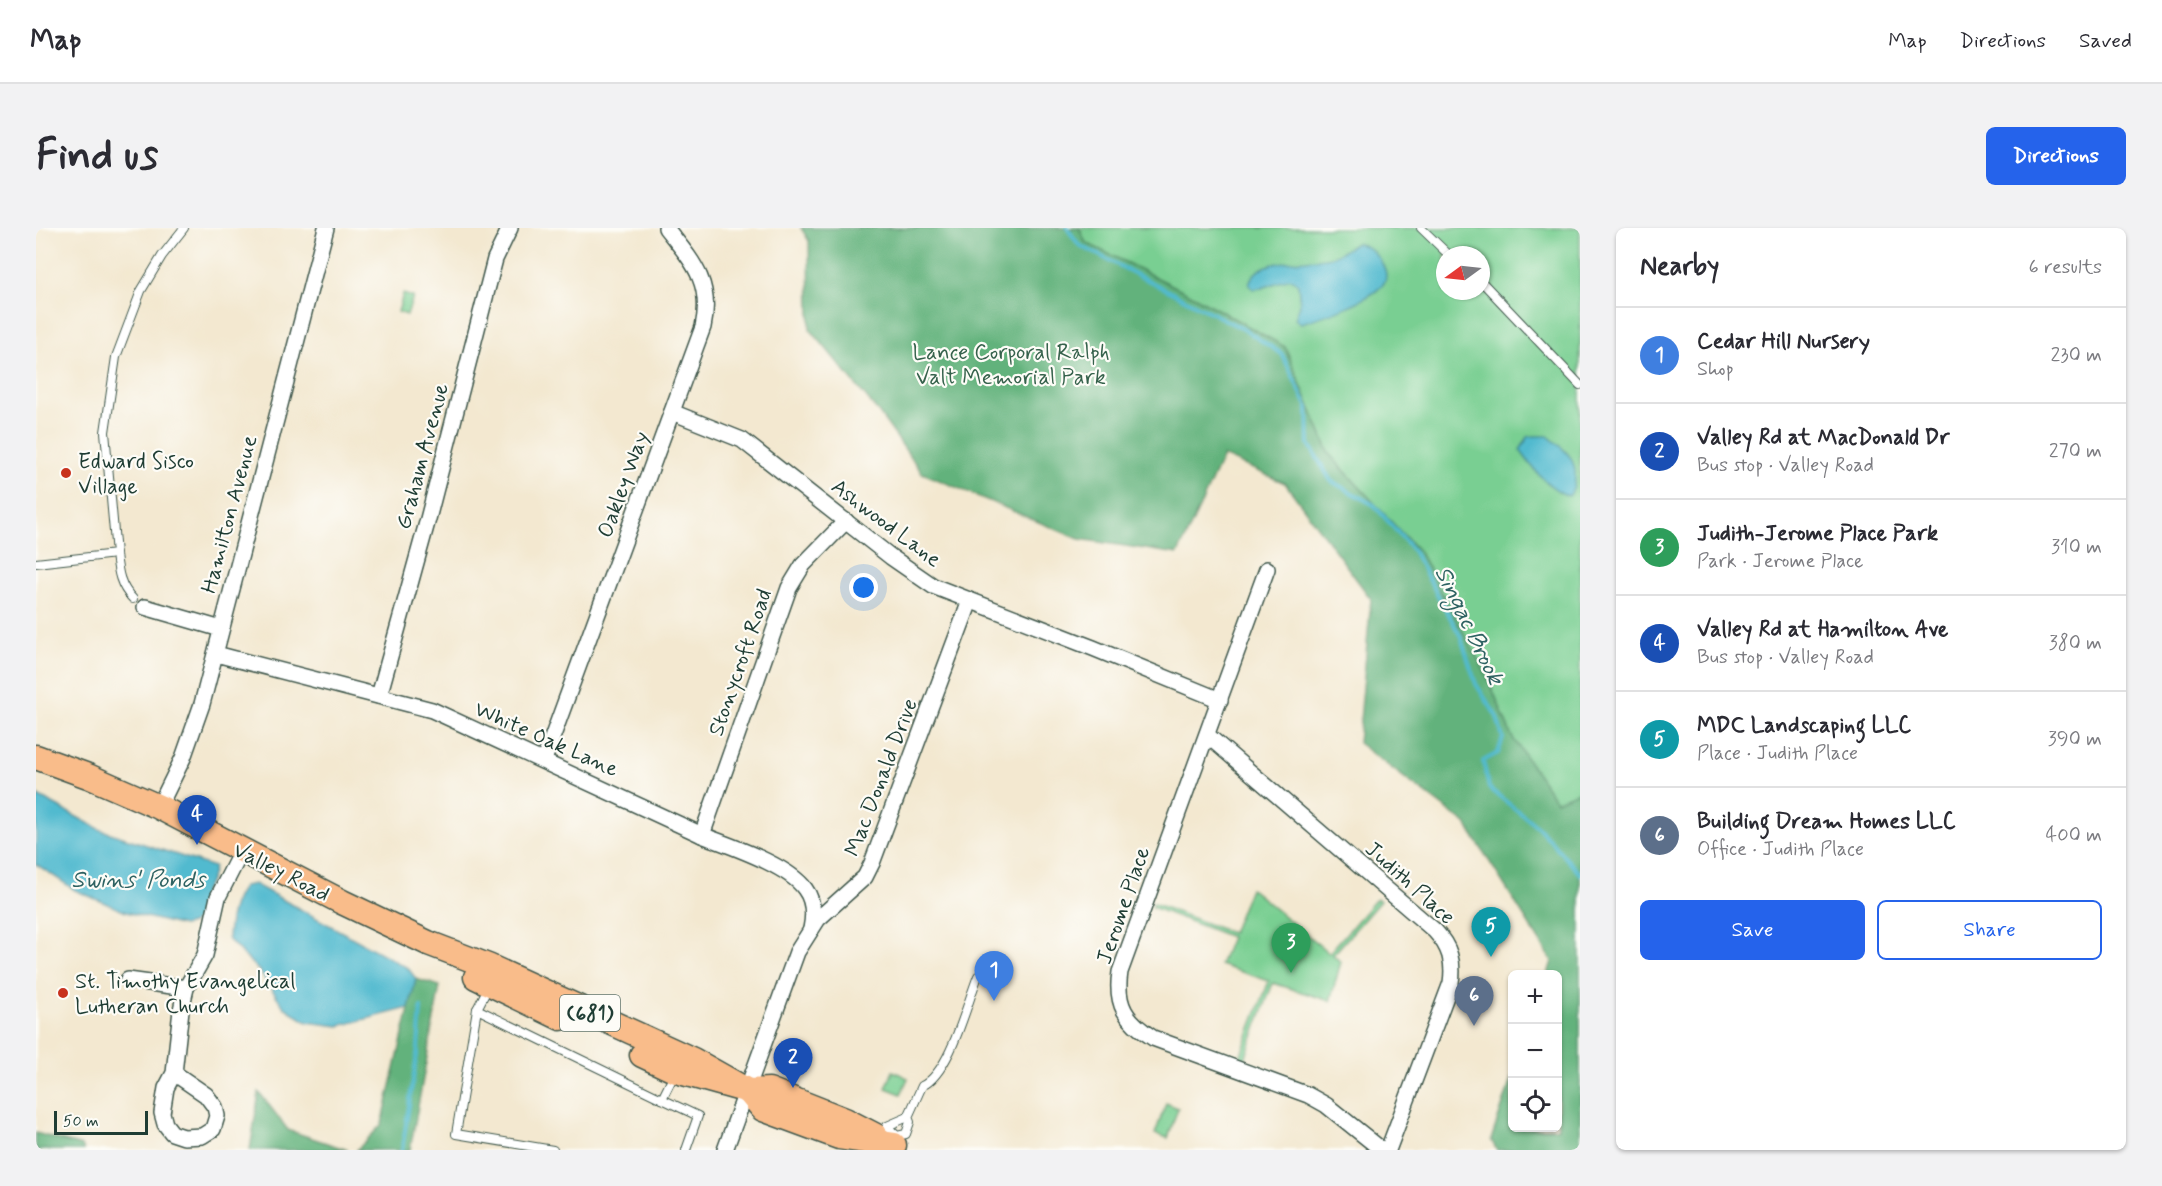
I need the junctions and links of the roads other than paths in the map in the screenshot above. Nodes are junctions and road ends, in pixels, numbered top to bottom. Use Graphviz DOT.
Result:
graph roads {
  1 [pos="184,228"];
  2 [pos="326,228"];
  3 [pos="510,228"];
  4 [pos="666,228"];
  5 [pos="1421,228"];
  6 [pos="1440,246"];
  7 [pos="1490,290"];
  8 [pos="1580,385"];
  9 [pos="672,412"];
  10 [pos="846,521"];
  11 [pos="116,554"];
  12 [pos="36,563"];
  13 [pos="1267,568"];
  14 [pos="970,601"];
  15 [pos="139,603"];
  16 [pos="221,629"];
  17 [pos="216,654"];
  18 [pos="379,696"];
  19 [pos="1220,700"];
  20 [pos="1207,735"];
  21 [pos="36,757"];
  22 [pos="544,760"];
  23 [pos="159,807"];
  24 [pos="702,834"];
  25 [pos="242,850"];
  26 [pos="811,929"];
  27 [pos="428,943"];
  28 [pos="978,976"];
  29 [pos="128,980"];
  30 [pos="490,985"];
  31 [pos="186,988"];
  32 [pos="477,1009"];
  33 [pos="676,1071"];
  34 [pos="174,1073"];
  35 [pos="748,1091"];
  36 [pos="662,1099"];
  37 [pos="908,1117"];
  38 [pos="900,1144"];
  39 [pos="553,1150"];
  40 [pos="686,1150"];
  41 [pos="725,1150"];
  42 [pos="1382,1150"];
  43 [pos="1388,1150"];
  1 -- 11 [label="lane"];
  2 -- 16 [label="street, Hamilton Avenue"];
  3 -- 18 [label="street, Graham Avenue"];
  4 -- 9 [label="street, Oakley Way"];
  5 -- 6 [label="lane"];
  7 -- 8 [label="lane"];
  9 -- 10 [label="street, Ashwood Lane"];
  9 -- 22 [label="street, Oakley Way"];
  10 -- 14 [label="street, Ashwood Lane"];
  10 -- 24 [label="street, Stonycroft Road"];
  11 -- 12 [label="lane"];
  11 -- 15 [label="lane"];
  13 -- 19 [label="street, Jerome Place"];
  14 -- 19 [label="street, Ashwood Lane"];
  14 -- 26 [label="street, Mac Donald Drive"];
  15 -- 16 [label="street"];
  16 -- 17 [label="street, Hamilton Avenue"];
  17 -- 18 [label="street, White Oak Lane"];
  17 -- 23 [label="street, Hamilton Avenue"];
  18 -- 22 [label="street, White Oak Lane"];
  19 -- 20 [label="street, Jerome Place"];
  20 -- 42 [label="street, Jerome Place"];
  20 -- 43 [label="street, Judith Place"];
  21 -- 23 [label="main road, Valley Road / (681)"];
  22 -- 24 [label="street, White Oak Lane"];
  23 -- 25 [label="main road, Valley Road / (681)"];
  24 -- 26 [label="street, White Oak Lane"];
  25 -- 27 [label="main road, Valley Road / (681)"];
  25 -- 31 [label="street"];
  26 -- 35 [label="street, Mac Donald Drive"];
  27 -- 30 [label="main road, Valley Road / (681)"];
  27 -- 35 [label="main road, Valley Road / (681)"];
  28 -- 37 [label="lane"];
  29 -- 31 [label="street"];
  30 -- 32 [label="lane"];
  30 -- 33 [label="main road, Valley Road / (681)"];
  31 -- 34 [label="street"];
  32 -- 36 [label="lane"];
  32 -- 39 [label="lane"];
  33 -- 35 [label="main road, Valley Road / (681)"];
  33 -- 36 [label="lane"];
  35 -- 38 [label="main road, Valley Road / (681)"];
  35 -- 41 [label="street, Mac Donald Drive"];
  36 -- 40 [label="lane"];
  37 -- 38 [label="lane"];
  37 -- 38 [label="lane"];
}
